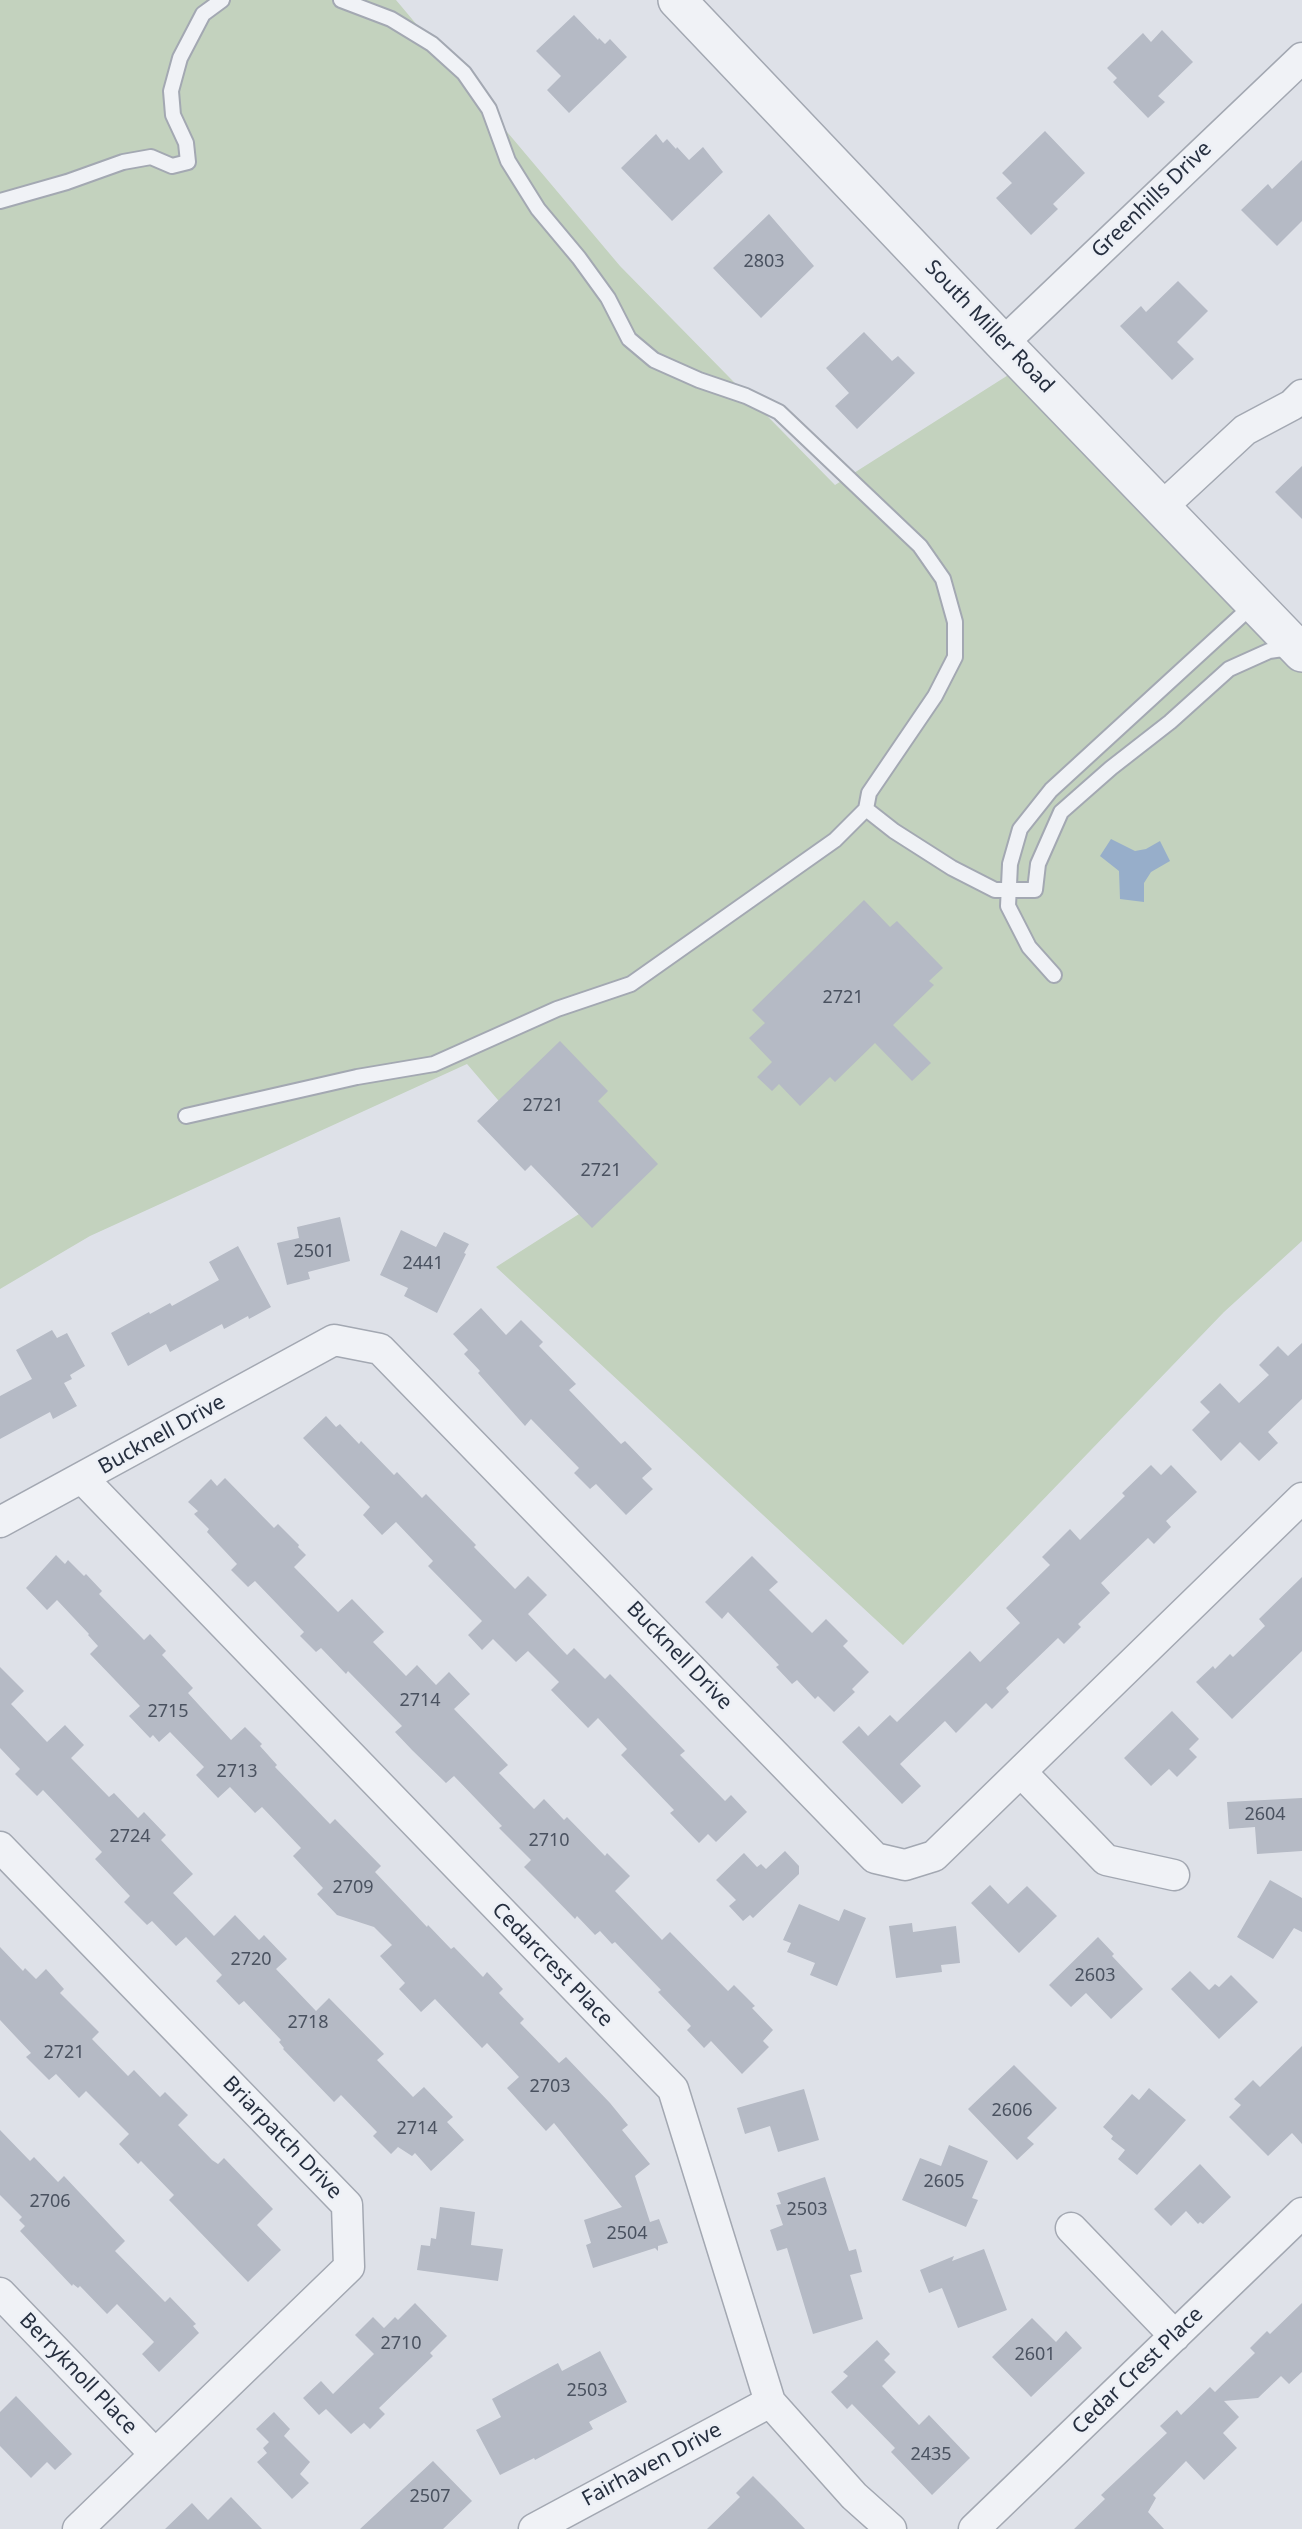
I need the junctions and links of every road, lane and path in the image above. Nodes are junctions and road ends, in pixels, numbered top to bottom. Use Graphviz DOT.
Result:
graph roads {
  1 [pos="222,0"];
  2 [pos="341,0"];
  3 [pos="677,0"];
  4 [pos="1302,58"];
  5 [pos="0,201"];
  6 [pos="1003,343"];
  7 [pos="1302,396"];
  8 [pos="1162,506"];
  9 [pos="1255,603"];
  10 [pos="1300,648"];
  11 [pos="866,809"];
  12 [pos="1009,891"];
  13 [pos="1054,975"];
  14 [pos="186,1116"];
  15 [pos="83,1479"];
  16 [pos="1302,1498"];
  17 [pos="0,1522"];
  18 [pos="1021,1772"];
  19 [pos="0,1847"];
  20 [pos="1174,1875"];
  21 [pos="1302,2213"];
  22 [pos="1071,2228"];
  23 [pos="0,2293"];
  24 [pos="1175,2336"];
  25 [pos="770,2402"];
  26 [pos="156,2454"];
  27 [pos="78,2529"];
  28 [pos="534,2529"];
  29 [pos="891,2529"];
  30 [pos="974,2529"];
  1 -- 5 [label="lane"];
  2 -- 11 [label="lane"];
  3 -- 6 [label="street, South Miller Road"];
  4 -- 6 [label="street, Greenhills Drive"];
  6 -- 8 [label="street, South Miller Road"];
  7 -- 8 [label="street"];
  8 -- 9 [label="street, South Miller Road"];
  9 -- 10 [label="street, South Miller Road"];
  9 -- 12 [label="lane"];
  10 -- 12 [label="lane"];
  11 -- 12 [label="lane"];
  11 -- 14 [label="lane"];
  12 -- 13 [label="lane"];
  15 -- 17 [label="street, Bucknell Drive"];
  15 -- 18 [label="street, Bucknell Drive"];
  15 -- 25 [label="street, Cedarcrest Place"];
  16 -- 18 [label="street, Bucknell Drive"];
  18 -- 20 [label="street"];
  19 -- 26 [label="street, Briarpatch Drive"];
  21 -- 24 [label="street, Cedar Crest Place"];
  22 -- 24 [label="street"];
  23 -- 26 [label="street, Berryknoll Place"];
  24 -- 30 [label="street, Cedar Crest Place"];
  25 -- 28 [label="street, Fairhaven Drive"];
  25 -- 29 [label="street, Cedarcrest Place"];
  26 -- 27 [label="street, Briarpatch Drive"];
}
